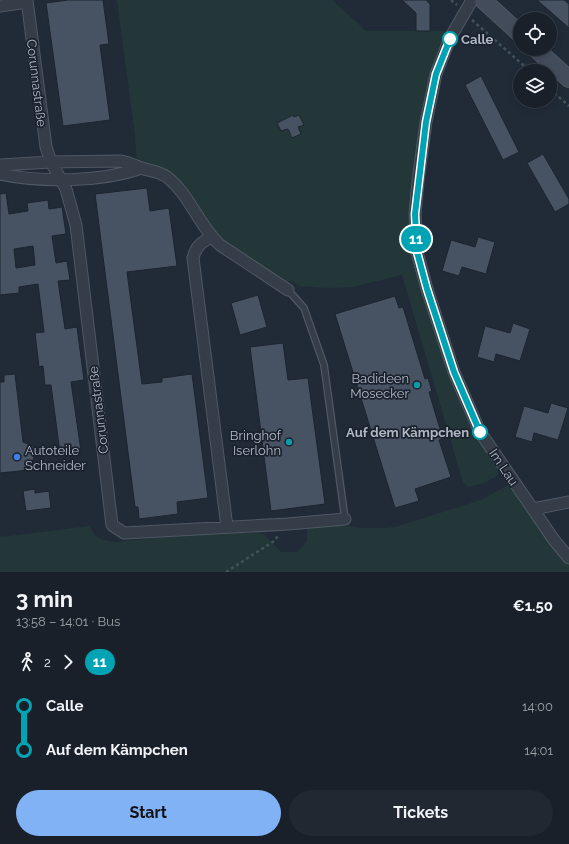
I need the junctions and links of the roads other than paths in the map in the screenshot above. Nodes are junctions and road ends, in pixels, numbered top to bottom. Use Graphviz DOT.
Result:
graph roads {
  1 [pos="472,0"];
  2 [pos="483,0"];
  3 [pos="27,1"];
  4 [pos="0,6"];
  5 [pos="513,28"];
  6 [pos="543,56"];
  7 [pos="569,80"];
  8 [pos="51,162"];
  9 [pos="0,165"];
  10 [pos="142,168"];
  11 [pos="0,174"];
  12 [pos="61,180"];
  13 [pos="211,237"];
  14 [pos="288,290"];
  15 [pos="569,502"];
  16 [pos="533,509"];
  17 [pos="345,519"];
  18 [pos="227,527"];
  19 [pos="569,558"];
  1 -- 16 [label="street, Im Lau"];
  2 -- 5 [label="main road"];
  3 -- 4 [label="street, Corunnastraße"];
  3 -- 8 [label="street, Corunnastraße"];
  6 -- 7 [label="main road"];
  8 -- 9 [label="street, Corunnastraße"];
  8 -- 10 [label="street, Corunnastraße"];
  8 -- 12 [label="street, Corunnastraße"];
  10 -- 12 [label="street"];
  10 -- 13 [label="street, Corunnastraße"];
  11 -- 12 [label="street"];
  12 -- 18 [label="street, Corunnastraße"];
  13 -- 14 [label="street, Corunnastraße"];
  13 -- 18 [label="street"];
  14 -- 17 [label="lane, Corunnastraße"];
  15 -- 16 [label="street"];
  16 -- 19 [label="street, Im Lau"];
  17 -- 18 [label="street, Corunnastraße"];
}
